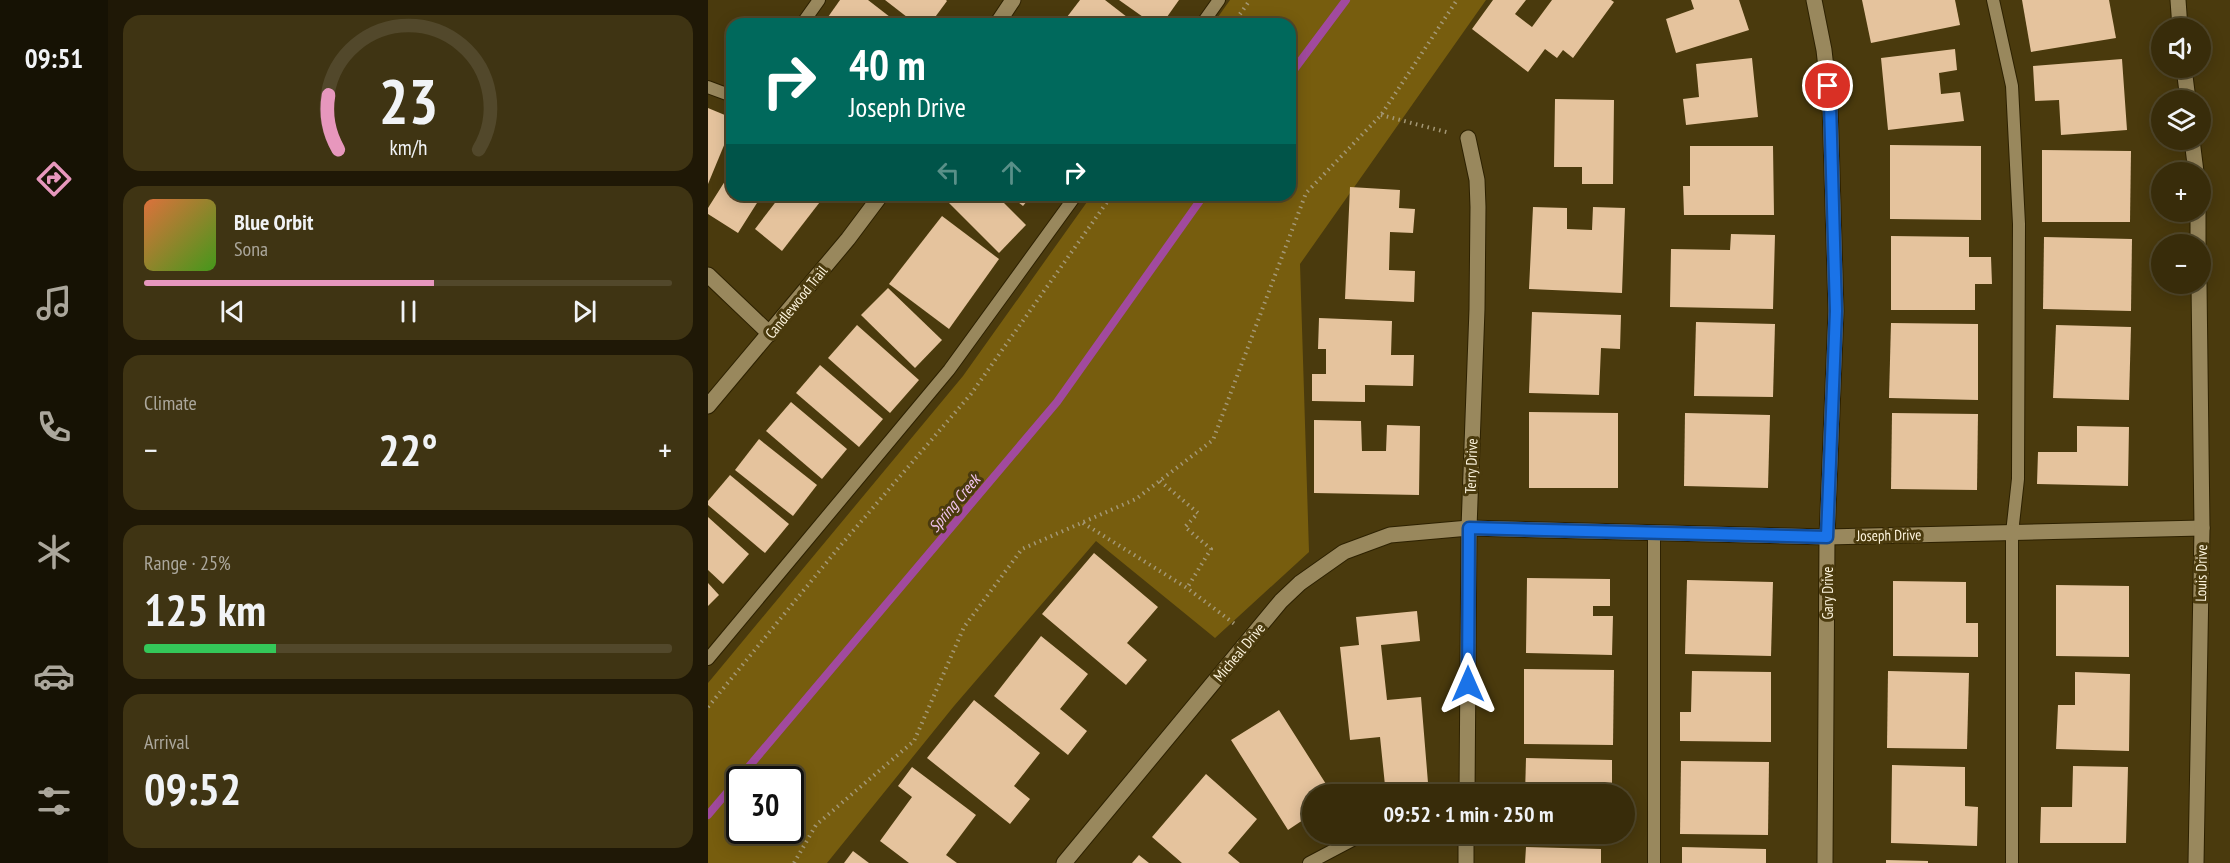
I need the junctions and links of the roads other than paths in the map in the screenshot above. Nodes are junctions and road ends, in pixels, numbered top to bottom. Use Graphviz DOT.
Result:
graph roads {
  1 [pos="819,0"];
  2 [pos="1013,0"];
  3 [pos="1219,0"];
  4 [pos="1814,0"];
  5 [pos="1993,0"];
  6 [pos="2178,0"];
  7 [pos="806,18"];
  8 [pos="1001,18"];
  9 [pos="1206,18"];
  10 [pos="2179,18"];
  11 [pos="708,87"];
  12 [pos="726,94"];
  13 [pos="1468,138"];
  14 [pos="873,201"];
  15 [pos="1072,201"];
  16 [pos="708,275"];
  17 [pos="2199,294"];
  18 [pos="770,334"];
  19 [pos="708,406"];
  20 [pos="1469,528"];
  21 [pos="2202,528"];
  22 [pos="1654,532"];
  23 [pos="2012,532"];
  24 [pos="1827,537"];
  25 [pos="708,659"];
  26 [pos="1467,784"];
  27 [pos="1345,844"];
  28 [pos="1466,844"];
  29 [pos="1064,863"];
  30 [pos="1309,863"];
  31 [pos="1466,863"];
  32 [pos="1654,863"];
  33 [pos="1825,863"];
  34 [pos="2012,863"];
  35 [pos="2196,863"];
  1 -- 7 [label="lane"];
  2 -- 8 [label="street"];
  3 -- 9 [label="lane"];
  4 -- 24 [label="street, Gary Drive"];
  5 -- 23 [label="lane"];
  6 -- 10 [label="street"];
  11 -- 12 [label="lane"];
  13 -- 20 [label="street, Terry Drive"];
  14 -- 18 [label="street, Candlewood Trail"];
  15 -- 25 [label="lane"];
  16 -- 18 [label="street"];
  17 -- 21 [label="street, Louis Drive"];
  18 -- 19 [label="street, Candlewood Trail"];
  20 -- 22 [label="street, Joseph Drive"];
  20 -- 26 [label="street, Terry Drive"];
  20 -- 29 [label="street, Micheal Drive"];
  21 -- 23 [label="street, Joseph Drive"];
  21 -- 35 [label="street, Louis Drive"];
  22 -- 24 [label="street, Joseph Drive"];
  22 -- 32 [label="lane"];
  23 -- 24 [label="street, Joseph Drive"];
  23 -- 34 [label="lane"];
  24 -- 33 [label="street, Gary Drive"];
  27 -- 30 [label="lane"];
  28 -- 31 [label="street"];
}
